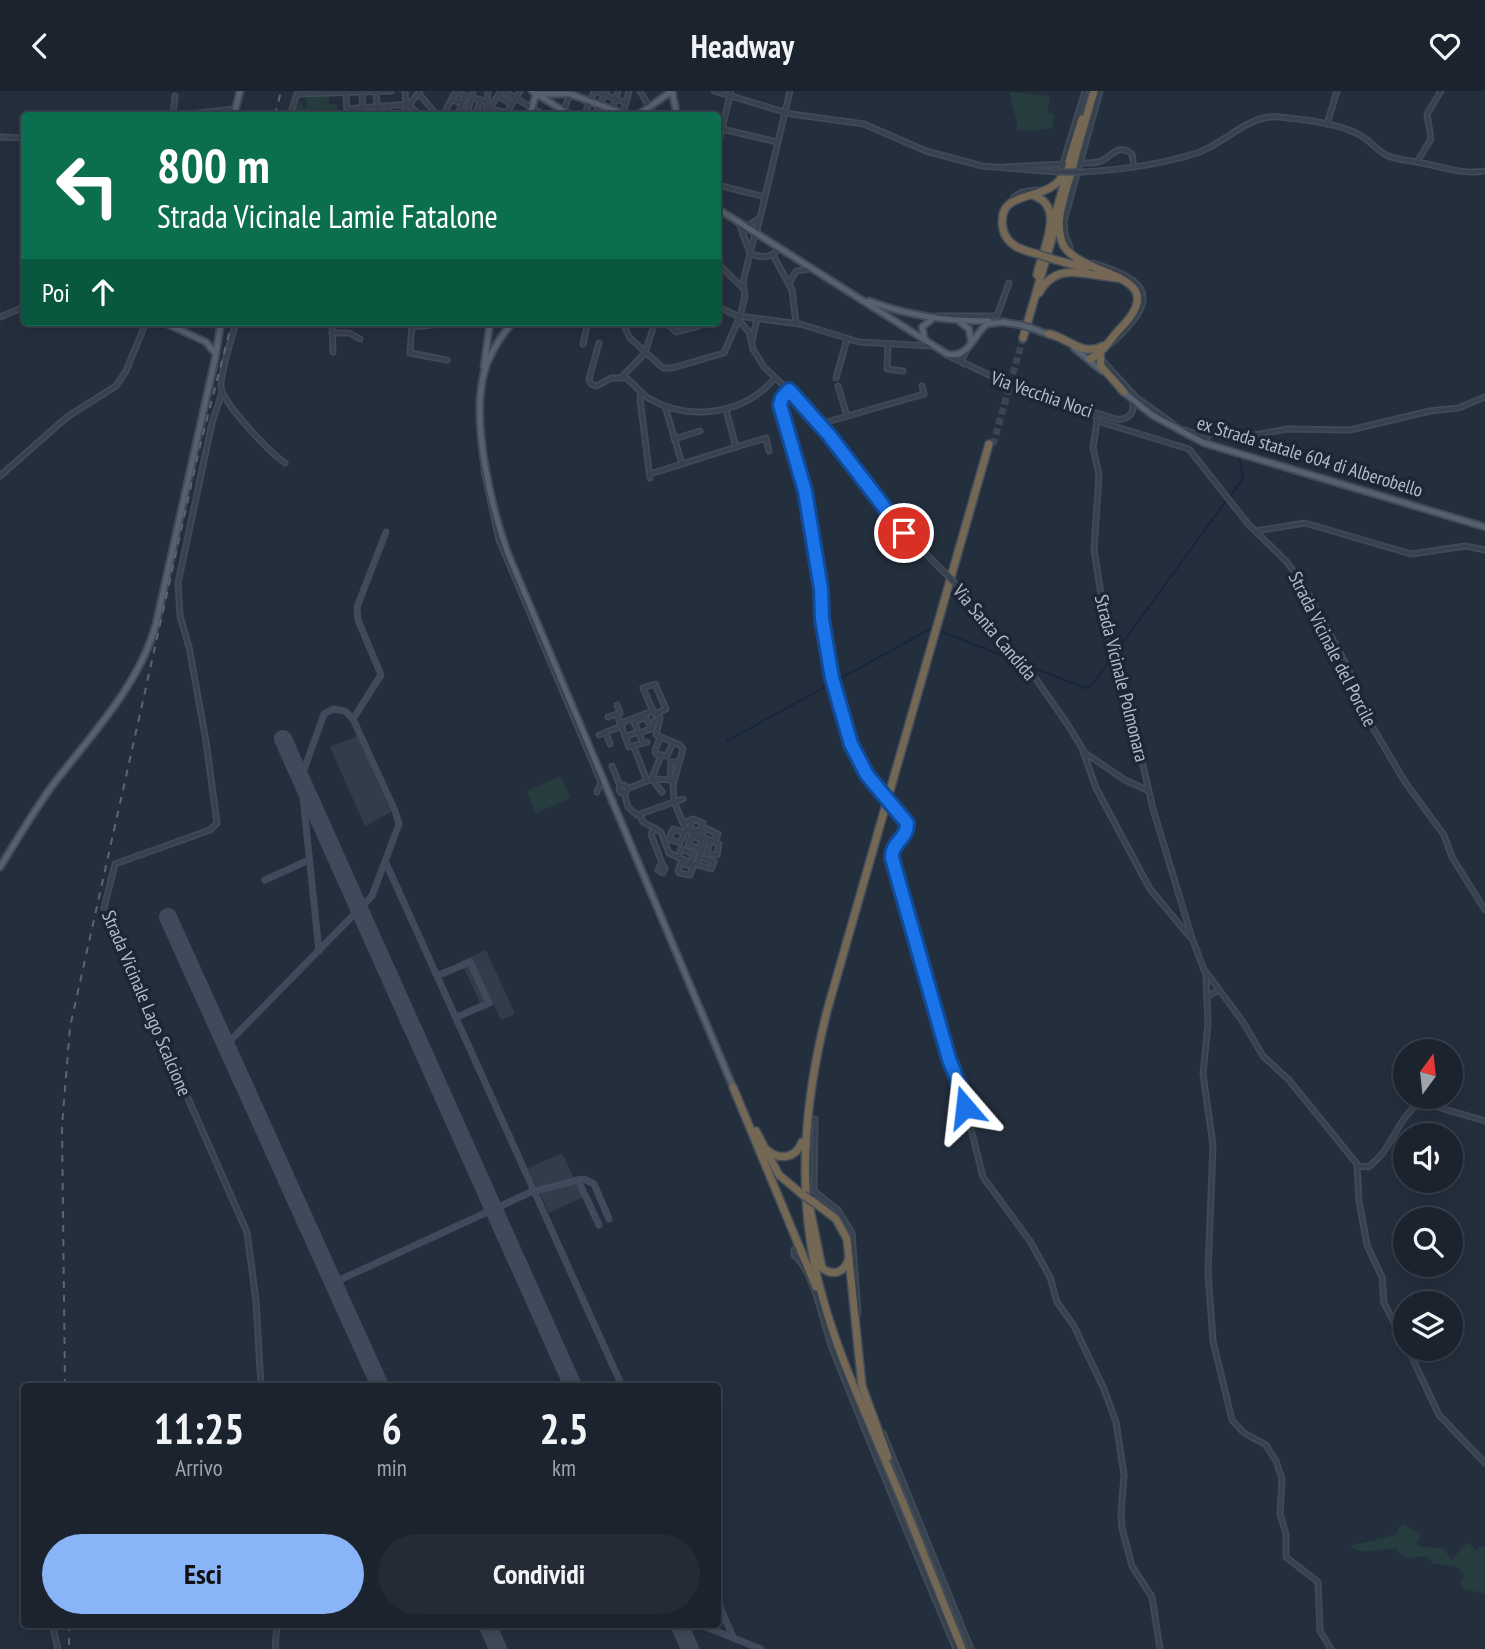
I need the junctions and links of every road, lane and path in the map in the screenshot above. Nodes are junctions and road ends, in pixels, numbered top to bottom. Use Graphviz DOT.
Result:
graph roads {
  1 [pos="240,91"];
  2 [pos="383,91"];
  3 [pos="391,91"];
  4 [pos="473,91"];
  5 [pos="479,91"];
  6 [pos="488,91"];
  7 [pos="502,91"];
  8 [pos="520,91"];
  9 [pos="595,91"];
  10 [pos="621,91"];
  11 [pos="640,91"];
  12 [pos="672,91"];
  13 [pos="714,91"];
  14 [pos="790,91"];
  15 [pos="1085,91"];
  16 [pos="1092,91"];
  17 [pos="1100,91"];
  18 [pos="1337,91"];
  19 [pos="1441,91"];
  20 [pos="362,92"];
  21 [pos="376,92"];
  22 [pos="405,92"];
  23 [pos="457,92"];
  24 [pos="535,92"];
  25 [pos="629,92"];
  26 [pos="298,93"];
  27 [pos="310,93"];
  28 [pos="329,93"];
  29 [pos="347,93"];
  30 [pos="420,93"];
  31 [pos="571,93"];
  32 [pos="605,93"];
  33 [pos="730,93"];
  34 [pos="465,94"];
  35 [pos="579,94"];
  36 [pos="175,96"];
  37 [pos="498,96"];
  38 [pos="472,98"];
  39 [pos="515,98"];
  40 [pos="453,99"];
  41 [pos="479,99"];
  42 [pos="616,99"];
  43 [pos="590,101"];
  44 [pos="488,102"];
  45 [pos="460,103"];
  46 [pos="626,103"];
  47 [pos="409,105"];
  48 [pos="511,105"];
  49 [pos="599,105"];
  50 [pos="388,106"];
  51 [pos="377,107"];
  52 [pos="650,107"];
  53 [pos="363,108"];
  54 [pos="488,108"];
  55 [pos="532,108"];
  56 [pos="347,109"];
  57 [pos="460,110"];
  58 [pos="612,111"];
  59 [pos="1085,111"];
  60 [pos="173,112"];
  61 [pos="235,112"];
  62 [pos="291,112"];
  63 [pos="348,112"];
  64 [pos="363,112"];
  65 [pos="378,112"];
  66 [pos="389,112"];
  67 [pos="403,112"];
  68 [pos="417,112"];
  69 [pos="434,112"];
  70 [pos="445,112"];
  71 [pos="464,112"];
  72 [pos="468,112"];
  73 [pos="480,112"];
  74 [pos="483,112"];
  75 [pos="497,112"];
  76 [pos="504,112"];
  77 [pos="531,112"];
  78 [pos="539,112"];
  79 [pos="562,112"];
  80 [pos="563,112"];
  81 [pos="585,112"];
  82 [pos="596,112"];
  83 [pos="624,112"];
  84 [pos="642,112"];
  85 [pos="652,112"];
  86 [pos="676,112"];
  87 [pos="785,112"];
  88 [pos="1327,124"];
  89 [pos="722,129"];
  90 [pos="721,133"];
  91 [pos="0,137"];
  92 [pos="21,138"];
  93 [pos="778,142"];
  94 [pos="1076,152"];
  95 [pos="1417,162"];
  96 [pos="1080,163"];
  97 [pos="1063,164"];
  98 [pos="1003,168"];
  99 [pos="1134,168"];
  100 [pos="1485,171"];
  101 [pos="721,186"];
  102 [pos="765,197"];
  103 [pos="1019,198"];
  104 [pos="721,211"];
  105 [pos="760,218"];
  106 [pos="744,224"];
  107 [pos="756,233"];
  108 [pos="743,235"];
  109 [pos="779,248"];
  110 [pos="750,253"];
  111 [pos="773,255"];
  112 [pos="721,267"];
  113 [pos="812,269"];
  114 [pos="1121,279"];
  115 [pos="1009,283"];
  116 [pos="1035,284"];
  117 [pos="790,285"];
  118 [pos="744,289"];
  119 [pos="853,294"];
  120 [pos="21,308"];
  121 [pos="721,308"];
  122 [pos="0,317"];
  123 [pos="739,317"];
  124 [pos="930,318"];
  125 [pos="757,319"];
  126 [pos="958,321"];
  127 [pos="1005,322"];
  128 [pos="796,323"];
  129 [pos="146,326"];
  130 [pos="172,326"];
  131 [pos="220,326"];
  132 [pos="235,326"];
  133 [pos="334,326"];
  134 [pos="412,326"];
  135 [pos="489,326"];
  136 [pos="510,326"];
  137 [pos="587,326"];
  138 [pos="623,326"];
  139 [pos="654,326"];
  140 [pos="669,326"];
  141 [pos="699,326"];
  142 [pos="1024,332"];
  143 [pos="332,333"];
  144 [pos="1049,334"];
  145 [pos="360,339"];
  146 [pos="847,339"];
  147 [pos="598,342"];
  148 [pos="752,342"];
  149 [pos="927,342"];
  150 [pos="212,344"];
  151 [pos="583,344"];
  152 [pos="888,344"];
  153 [pos="934,346"];
  154 [pos="969,347"];
  155 [pos="1100,349"];
  156 [pos="333,352"];
  157 [pos="942,352"];
  158 [pos="645,353"];
  159 [pos="1090,359"];
  160 [pos="447,360"];
  161 [pos="966,365"];
  162 [pos="903,371"];
  163 [pos="483,375"];
  164 [pos="622,377"];
  165 [pos="836,378"];
  166 [pos="775,379"];
  167 [pos="838,386"];
  168 [pos="922,386"];
  169 [pos="482,390"];
  170 [pos="789,390"];
  171 [pos="222,393"];
  172 [pos="641,393"];
  173 [pos="1124,393"];
  174 [pos="1485,397"];
  175 [pos="1131,399"];
  176 [pos="665,406"];
  177 [pos="726,410"];
  178 [pos="1095,413"];
  179 [pos="847,416"];
  180 [pos="1097,421"];
  181 [pos="820,423"];
  182 [pos="700,431"];
  183 [pos="674,439"];
  184 [pos="1205,440"];
  185 [pos="736,447"];
  186 [pos="769,451"];
  187 [pos="285,463"];
  188 [pos="682,465"];
  189 [pos="0,475"];
  190 [pos="1485,527"];
  191 [pos="1256,531"];
  192 [pos="1485,550"];
  193 [pos="660,696"];
  194 [pos="648,700"];
  195 [pos="617,705"];
  196 [pos="654,712"];
  197 [pos="617,714"];
  198 [pos="608,717"];
  199 [pos="659,720"];
  200 [pos="621,725"];
  201 [pos="630,725"];
  202 [pos="600,728"];
  203 [pos="651,729"];
  204 [pos="637,733"];
  205 [pos="602,734"];
  206 [pos="625,737"];
  207 [pos="660,737"];
  208 [pos="673,742"];
  209 [pos="610,744"];
  210 [pos="634,747"];
  211 [pos="1083,752"];
  212 [pos="660,756"];
  213 [pos="612,766"];
  214 [pos="650,780"];
  215 [pos="672,781"];
  216 [pos="623,789"];
  217 [pos="1148,790"];
  218 [pos="597,792"];
  219 [pos="662,792"];
  220 [pos="610,794"];
  221 [pos="683,799"];
  222 [pos="674,802"];
  223 [pos="640,815"];
  224 [pos="693,819"];
  225 [pos="683,823"];
  226 [pos="655,828"];
  227 [pos="685,832"];
  228 [pos="709,840"];
  229 [pos="703,858"];
  230 [pos="680,860"];
  231 [pos="690,863"];
  232 [pos="696,864"];
  233 [pos="0,867"];
  234 [pos="657,871"];
  235 [pos="1485,910"];
  236 [pos="1187,921"];
  237 [pos="1181,926"];
  238 [pos="1192,938"];
  239 [pos="1205,971"];
  240 [pos="1219,990"];
  241 [pos="1207,997"];
  242 [pos="811,1083"];
  243 [pos="733,1087"];
  244 [pos="815,1119"];
  245 [pos="1485,1121"];
  246 [pos="762,1144"];
  247 [pos="1358,1166"];
  248 [pos="809,1200"];
  249 [pos="799,1247"];
  250 [pos="852,1258"];
  251 [pos="1393,1321"];
  252 [pos="841,1356"];
  253 [pos="1414,1361"];
  254 [pos="261,1383"];
  255 [pos="1485,1463"];
  256 [pos="890,1465"];
  257 [pos="53,1628"];
  258 [pos="277,1628"];
  259 [pos="58,1649"];
  260 [pos="275,1649"];
  261 [pos="956,1649"];
  262 [pos="967,1649"];
  263 [pos="1160,1649"];
  264 [pos="1331,1649"];
  1 -- 61 [label="main road"];
  2 -- 3 [label="street"];
  2 -- 21 [label="street"];
  4 -- 38 [label="street"];
  5 -- 41 [label="street"];
  6 -- 44 [label="street"];
  7 -- 37 [label="street"];
  7 -- 39 [label="street"];
  8 -- 39 [label="street"];
  9 -- 32 [label="street"];
  9 -- 43 [label="street"];
  10 -- 25 [label="street"];
  10 -- 42 [label="street"];
  11 -- 52 [label="street"];
  12 -- 52 [label="main road"];
  12 -- 86 [label="main road"];
  13 -- 33 [label="street"];
  14 -- 87 [label="street"];
  15 -- 97 [label="street"];
  16 -- 59 [label="highway"];
  16 -- 94 [label="highway"];
  17 -- 96 [label="street"];
  18 -- 88 [label="street"];
  19 -- 95 [label="street"];
  20 -- 21 [label="street"];
  20 -- 29 [label="street"];
  20 -- 53 [label="street"];
  21 -- 51 [label="street"];
  22 -- 47 [label="street"];
  23 -- 34 [label="street"];
  23 -- 40 [label="street"];
  24 -- 31 [label="main road"];
  24 -- 55 [label="main road"];
  24 -- 79 [label="main road"];
  25 -- 46 [label="street"];
  26 -- 27 [label="street"];
  26 -- 62 [label="street"];
  27 -- 28 [label="street"];
  28 -- 29 [label="street"];
  29 -- 56 [label="street"];
  30 -- 47 [label="street"];
  30 -- 69 [label="street"];
  31 -- 35 [label="main road"];
  31 -- 80 [label="street"];
  32 -- 42 [label="street"];
  32 -- 49 [label="street"];
  33 -- 87 [label="street"];
  33 -- 89 [label="street"];
  34 -- 38 [label="street"];
  34 -- 57 [label="street"];
  35 -- 43 [label="main road"];
  36 -- 60 [label="street"];
  37 -- 48 [label="street"];
  37 -- 54 [label="street"];
  38 -- 41 [label="street"];
  38 -- 72 [label="street"];
  39 -- 48 [label="street"];
  39 -- 55 [label="street"];
  40 -- 45 [label="street"];
  40 -- 70 [label="street"];
  41 -- 44 [label="street"];
  41 -- 73 [label="street"];
  42 -- 46 [label="street"];
  42 -- 58 [label="street"];
  43 -- 49 [label="main road"];
  43 -- 81 [label="street"];
  44 -- 54 [label="street"];
  46 -- 83 [label="street"];
  47 -- 50 [label="street"];
  47 -- 67 [label="street"];
  47 -- 68 [label="street"];
  48 -- 76 [label="street"];
  49 -- 58 [label="main road"];
  49 -- 82 [label="street"];
  50 -- 51 [label="street"];
  50 -- 66 [label="street"];
  51 -- 53 [label="street"];
  51 -- 65 [label="street"];
  52 -- 84 [label="main road"];
  52 -- 85 [label="street"];
  53 -- 56 [label="street"];
  53 -- 64 [label="street"];
  54 -- 74 [label="street"];
  54 -- 75 [label="street"];
  55 -- 77 [label="main road"];
  55 -- 78 [label="street"];
  56 -- 63 [label="street"];
  57 -- 71 [label="street"];
  59 -- 103 [label="highway"];
  59 -- 116 [label="highway"];
  87 -- 93 [label="street"];
  87 -- 98 [label="street"];
  88 -- 95 [label="street"];
  88 -- 99 [label="street"];
  89 -- 90 [label="street"];
  89 -- 93 [label="street"];
  91 -- 92 [label="street"];
  93 -- 102 [label="street"];
  94 -- 114 [label="highway"];
  94 -- 142 [label="highway"];
  95 -- 100 [label="street"];
  96 -- 99 [label="street"];
  96 -- 184 [label="street"];
  97 -- 98 [label="street"];
  97 -- 103 [label="street"];
  98 -- 99 [label="street, bridge"];
  101 -- 102 [label="street"];
  102 -- 105 [label="street"];
  103 -- 114 [label="highway, bridge"];
  103 -- 116 [label="highway"];
  104 -- 106 [label="main road, ex Strada statale 604 di Alberobello"];
  105 -- 106 [label="street"];
  105 -- 107 [label="street"];
  106 -- 107 [label="main road, ex Strada statale 604 di Alberobello"];
  106 -- 108 [label="street"];
  106 -- 108 [label="street"];
  107 -- 109 [label="main road, ex Strada statale 604 di Alberobello"];
  107 -- 110 [label="street"];
  108 -- 110 [label="street"];
  109 -- 111 [label="street"];
  109 -- 113 [label="main road, ex Strada statale 604 di Alberobello"];
  110 -- 111 [label="street"];
  110 -- 118 [label="street"];
  111 -- 117 [label="street"];
  112 -- 118 [label="street"];
  113 -- 117 [label="street"];
  113 -- 119 [label="main road, ex Strada statale 604 di Alberobello"];
  114 -- 142 [label="highway"];
  114 -- 155 [label="highway"];
  115 -- 124 [label="street"];
  116 -- 142 [label="highway"];
  117 -- 128 [label="street"];
  118 -- 123 [label="street"];
  119 -- 124 [label="main road, ex Strada statale 604 di Alberobello"];
  119 -- 149 [label="main road, ex Strada statale 604 di Alberobello"];
  120 -- 122 [label="street"];
  121 -- 123 [label="street"];
  123 -- 125 [label="street"];
  123 -- 148 [label="street, Via Santa Candida"];
  123 -- 158 [label="street"];
  124 -- 126 [label="main road, ex Strada statale 604 di Alberobello"];
  124 -- 149 [label="main road"];
  125 -- 128 [label="street"];
  125 -- 148 [label="street"];
  126 -- 127 [label="main road, ex Strada statale 604 di Alberobello"];
  126 -- 154 [label="main road"];
  127 -- 142 [label="main road, ex Strada statale 604 di Alberobello"];
  127 -- 154 [label="main road"];
  128 -- 146 [label="street"];
  129 -- 189 [label="street"];
  130 -- 150 [label="main road"];
  131 -- 150 [label="main road"];
  132 -- 171 [label="street"];
  133 -- 143 [label="street"];
  134 -- 160 [label="street"];
  135 -- 163 [label="main road"];
  136 -- 163 [label="main road"];
  137 -- 151 [label="street"];
  138 -- 158 [label="street"];
  139 -- 158 [label="street"];
  140 -- 141 [label="street"];
  142 -- 144 [label="main road, ex Strada statale 604 di Alberobello"];
  143 -- 145 [label="street"];
  143 -- 156 [label="street"];
  144 -- 155 [label="highway"];
  144 -- 159 [label="main road, ex Strada statale 604 di Alberobello"];
  146 -- 152 [label="street"];
  146 -- 165 [label="street"];
  147 -- 164 [label="street"];
  148 -- 166 [label="street, Via Santa Candida"];
  149 -- 153 [label="main road"];
  150 -- 233 [label="main road"];
  152 -- 153 [label="street"];
  152 -- 162 [label="street"];
  153 -- 157 [label="main road"];
  154 -- 157 [label="main road"];
  154 -- 161 [label="street"];
  155 -- 159 [label="highway"];
  155 -- 173 [label="highway"];
  157 -- 161 [label="street, Via Vecchia Noci"];
  158 -- 164 [label="street"];
  159 -- 173 [label="main road, ex Strada statale 604 di Alberobello"];
  161 -- 178 [label="street, Via Vecchia Noci"];
  163 -- 169 [label="main road"];
  164 -- 172 [label="street"];
  166 -- 170 [label="street, Via Santa Candida"];
  166 -- 177 [label="street"];
  167 -- 179 [label="street"];
  168 -- 179 [label="street"];
  169 -- 218 [label="street"];
  169 -- 220 [label="main road"];
  170 -- 181 [label="street, Via Santa Candida"];
  170 -- 263 [label="street, bridge"];
  171 -- 187 [label="street"];
  171 -- 254 [label="street, Strada Vicinale Lago Scalcione"];
  172 -- 176 [label="street"];
  172 -- 188 [label="street"];
  173 -- 175 [label="main road, ex Strada statale 604 di Alberobello"];
  174 -- 184 [label="street"];
  175 -- 178 [label="street, Via Vecchia Noci"];
  175 -- 184 [label="main road, ex Strada statale 604 di Alberobello"];
  176 -- 177 [label="street"];
  176 -- 183 [label="street"];
  177 -- 185 [label="street"];
  178 -- 180 [label="street, Strada Vicinale Polmonara"];
  179 -- 181 [label="street"];
  180 -- 191 [label="street, Strada Vicinale del Porcile"];
  180 -- 217 [label="street, Strada Vicinale Polmonara"];
  181 -- 211 [label="street, Via Santa Candida, bridge"];
  182 -- 183 [label="street"];
  183 -- 188 [label="street"];
  184 -- 190 [label="main road, ex Strada statale 604 di Alberobello"];
  185 -- 186 [label="street"];
  185 -- 188 [label="street"];
  191 -- 192 [label="street"];
  191 -- 235 [label="street, Strada Vicinale del Porcile"];
  193 -- 194 [label="street"];
  193 -- 194 [label="street"];
  193 -- 196 [label="street"];
  194 -- 196 [label="street"];
  195 -- 197 [label="street"];
  196 -- 199 [label="street"];
  196 -- 200 [label="street"];
  197 -- 198 [label="street"];
  197 -- 200 [label="street"];
  199 -- 203 [label="street"];
  199 -- 207 [label="street"];
  200 -- 205 [label="street"];
  200 -- 206 [label="street"];
  201 -- 204 [label="street"];
  202 -- 205 [label="street"];
  203 -- 204 [label="street"];
  203 -- 204 [label="street"];
  204 -- 206 [label="street"];
  204 -- 210 [label="street"];
  205 -- 209 [label="street"];
  206 -- 210 [label="street"];
  207 -- 208 [label="street"];
  207 -- 212 [label="street"];
  208 -- 212 [label="street"];
  208 -- 215 [label="street"];
  210 -- 214 [label="street"];
  211 -- 217 [label="street"];
  211 -- 237 [label="street, Via Santa Candida"];
  212 -- 214 [label="street"];
  213 -- 216 [label="street"];
  214 -- 215 [label="street"];
  214 -- 216 [label="street"];
  214 -- 219 [label="street"];
  215 -- 222 [label="street"];
  216 -- 220 [label="street"];
  216 -- 223 [label="street"];
  217 -- 236 [label="street, Strada Vicinale Polmonara"];
  220 -- 243 [label="main road"];
  221 -- 222 [label="street"];
  222 -- 223 [label="street"];
  222 -- 225 [label="street"];
  223 -- 226 [label="street"];
  224 -- 225 [label="street"];
  225 -- 227 [label="street"];
  226 -- 230 [label="street"];
  226 -- 234 [label="street"];
  227 -- 227 [label="street"];
  227 -- 228 [label="street"];
  228 -- 228 [label="street"];
  228 -- 232 [label="street"];
  229 -- 232 [label="street"];
  230 -- 230 [label="street"];
  230 -- 231 [label="street"];
  230 -- 231 [label="street"];
  231 -- 232 [label="street"];
  236 -- 237 [label="street"];
  236 -- 238 [label="street, Strada Vicinale Polmonara"];
  237 -- 238 [label="street, Via Santa Candida"];
  238 -- 239 [label="street, Strada Vicinale Polmonara"];
  239 -- 240 [label="street"];
  239 -- 241 [label="street"];
  240 -- 241 [label="street"];
  240 -- 247 [label="street"];
  241 -- 264 [label="street"];
  242 -- 246 [label="highway"];
  242 -- 248 [label="highway"];
  242 -- 252 [label="highway"];
  243 -- 246 [label="highway"];
  243 -- 249 [label="highway"];
  244 -- 250 [label="street"];
  245 -- 247 [label="street"];
  246 -- 248 [label="highway"];
  247 -- 251 [label="street"];
  248 -- 250 [label="highway"];
  248 -- 250 [label="highway"];
  248 -- 256 [label="highway"];
  249 -- 252 [label="highway"];
  249 -- 261 [label="street"];
  250 -- 256 [label="highway"];
  250 -- 262 [label="street"];
  252 -- 262 [label="highway"];
  253 -- 255 [label="street"];
  256 -- 262 [label="highway"];
  257 -- 259 [label="street"];
  258 -- 260 [label="street"];
}
